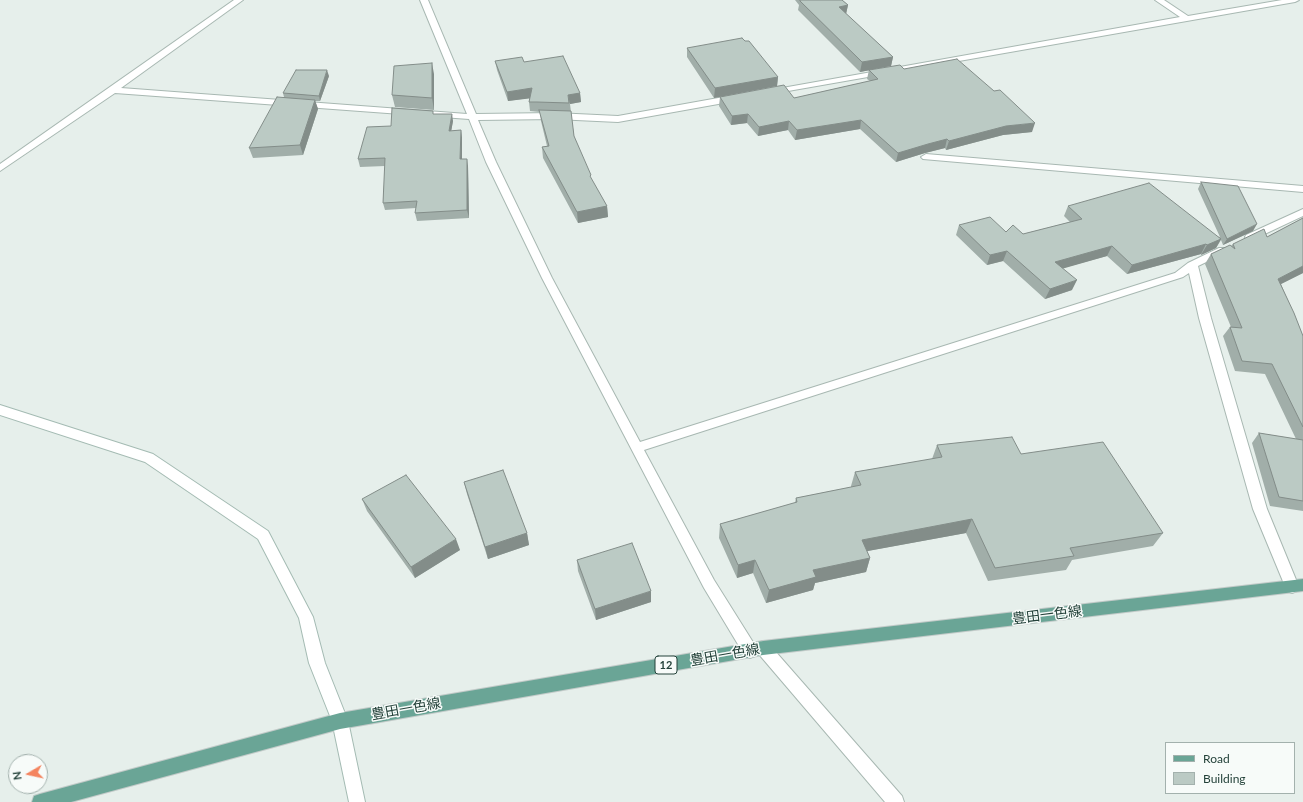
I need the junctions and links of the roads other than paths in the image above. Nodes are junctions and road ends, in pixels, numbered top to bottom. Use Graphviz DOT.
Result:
graph roads {
  1 [pos="239,0"];
  2 [pos="424,0"];
  3 [pos="1159,0"];
  4 [pos="1295,0"];
  5 [pos="1186,18"];
  6 [pos="113,90"];
  7 [pos="765,93"];
  8 [pos="742,97"];
  9 [pos="472,117"];
  10 [pos="926,157"];
  11 [pos="0,168"];
  12 [pos="1303,190"];
  13 [pos="1303,212"];
  14 [pos="1192,265"];
  15 [pos="0,410"];
  16 [pos="638,447"];
  17 [pos="1298,586"];
  18 [pos="757,650"];
  19 [pos="340,721"];
  20 [pos="40,802"];
  21 [pos="357,802"];
  22 [pos="896,802"];
  1 -- 6 [label="street"];
  2 -- 9 [label="street"];
  3 -- 5 [label="street"];
  4 -- 5 [label="street"];
  5 -- 7 [label="street"];
  6 -- 9 [label="street"];
  6 -- 11 [label="street"];
  8 -- 9 [label="street"];
  9 -- 16 [label="street"];
  10 -- 12 [label="street"];
  13 -- 14 [label="street"];
  14 -- 16 [label="street"];
  14 -- 17 [label="street"];
  15 -- 19 [label="street"];
  16 -- 18 [label="street"];
  17 -- 18 [label="main road, 豊田一色線 / 12"];
  18 -- 19 [label="main road, 豊田一色線 / 12"];
  18 -- 22 [label="street"];
  19 -- 20 [label="main road, 豊田一色線 / 12"];
  19 -- 21 [label="street"];
}
